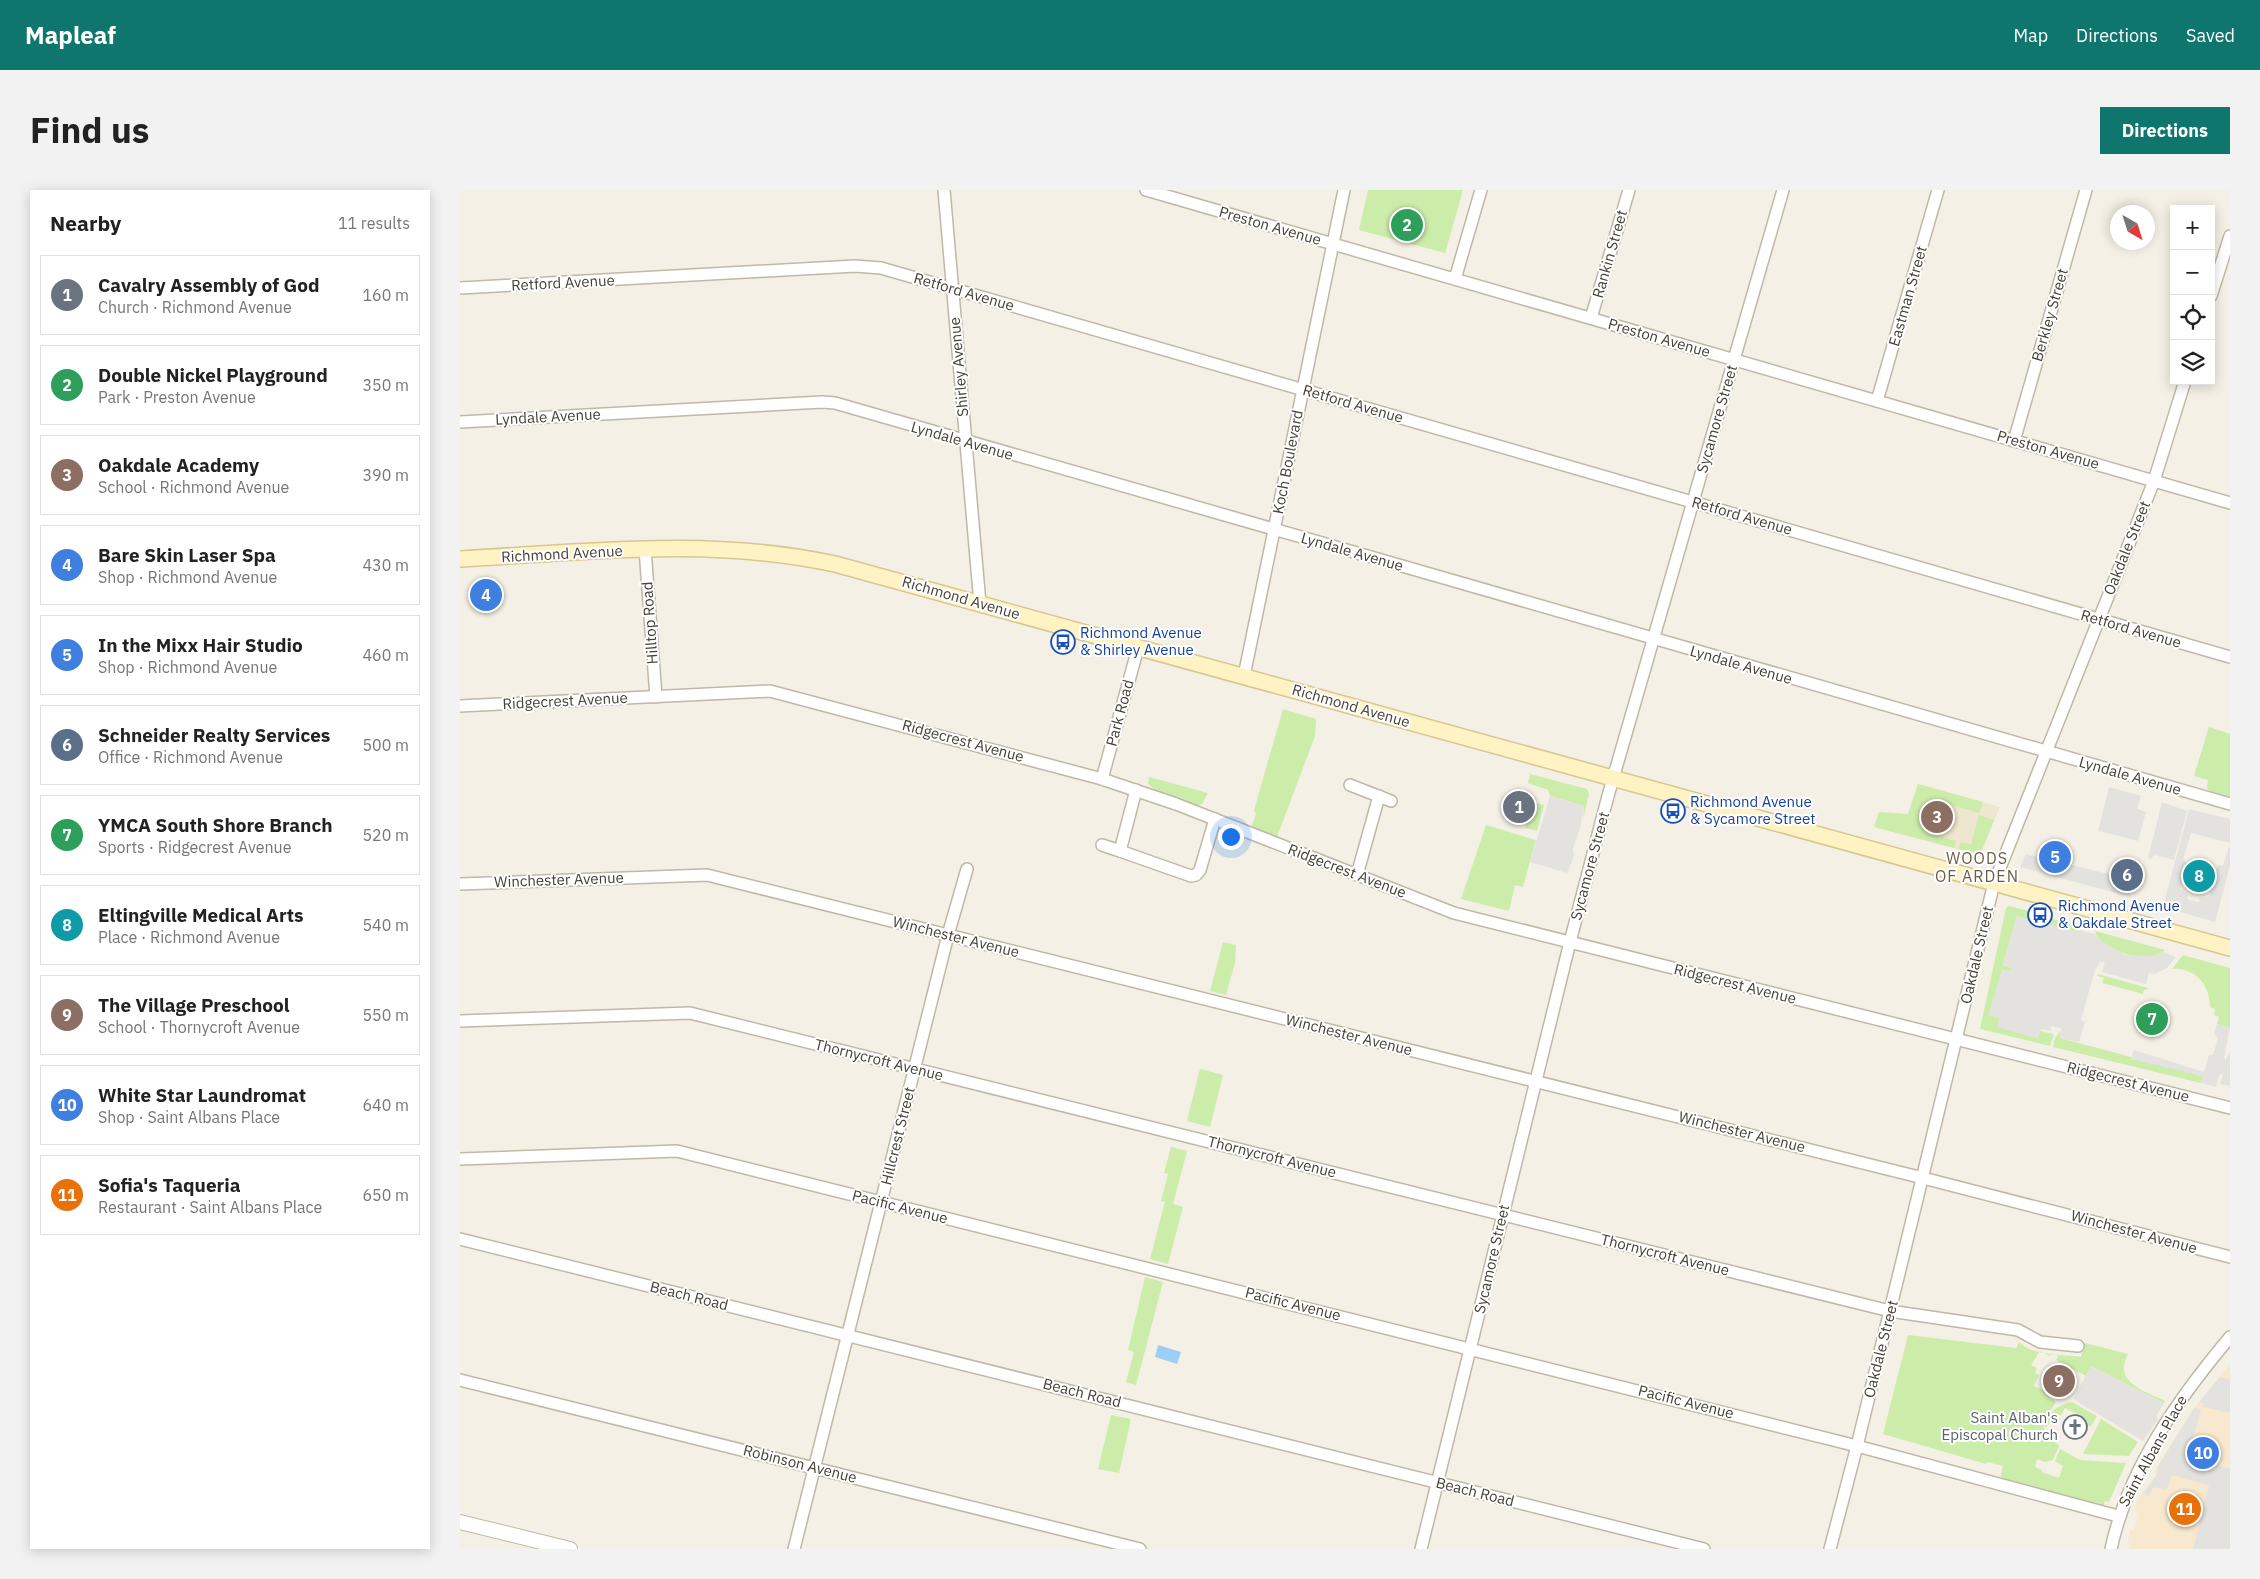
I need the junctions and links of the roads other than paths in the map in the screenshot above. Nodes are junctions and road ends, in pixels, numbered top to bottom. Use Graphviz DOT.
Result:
graph roads {
  1 [pos="944,190"];
  2 [pos="1146,190"];
  3 [pos="1344,190"];
  4 [pos="1481,190"];
  5 [pos="1629,190"];
  6 [pos="1783,190"];
  7 [pos="1938,190"];
  8 [pos="2086,190"];
  9 [pos="2230,236"];
  10 [pos="1333,244"];
  11 [pos="1455,279"];
  12 [pos="460,288"];
  13 [pos="952,289"];
  14 [pos="2211,295"];
  15 [pos="1591,318"];
  16 [pos="1734,360"];
  17 [pos="2184,385"];
  18 [pos="1302,390"];
  19 [pos="1878,401"];
  20 [pos="460,422"];
  21 [pos="2014,441"];
  22 [pos="966,442"];
  23 [pos="2154,481"];
  24 [pos="1693,502"];
  25 [pos="2230,503"];
  26 [pos="1274,530"];
  27 [pos="645,549"];
  28 [pos="460,559"];
  29 [pos="980,604"];
  30 [pos="2098,620"];
  31 [pos="1653,640"];
  32 [pos="1138,648"];
  33 [pos="2230,657"];
  34 [pos="1244,676"];
  35 [pos="656,697"];
  36 [pos="460,706"];
  37 [pos="2044,752"];
  38 [pos="1613,777"];
  39 [pos="1102,779"];
  40 [pos="1350,785"];
  41 [pos="1136,790"];
  42 [pos="1379,796"];
  43 [pos="1391,801"];
  44 [pos="2230,804"];
  45 [pos="1215,819"];
  46 [pos="1102,845"];
  47 [pos="1120,851"];
  48 [pos="967,869"];
  49 [pos="1357,875"];
  50 [pos="1994,883"];
  51 [pos="460,884"];
  52 [pos="948,935"];
  53 [pos="1570,942"];
  54 [pos="2230,948"];
  55 [pos="460,1021"];
  56 [pos="1957,1040"];
  57 [pos="915,1069"];
  58 [pos="1536,1081"];
  59 [pos="2230,1108"];
  60 [pos="460,1159"];
  61 [pos="1923,1178"];
  62 [pos="881,1202"];
  63 [pos="1503,1214"];
  64 [pos="460,1239"];
  65 [pos="2230,1257"];
  66 [pos="1890,1311"];
  67 [pos="848,1335"];
  68 [pos="2230,1337"];
  69 [pos="2078,1346"];
  70 [pos="1471,1348"];
  71 [pos="460,1380"];
  72 [pos="1857,1446"];
  73 [pos="815,1468"];
  74 [pos="1438,1482"];
  75 [pos="2118,1516"];
  76 [pos="460,1522"];
  77 [pos="570,1549"];
  78 [pos="794,1549"];
  79 [pos="1140,1549"];
  80 [pos="1421,1549"];
  81 [pos="1704,1549"];
  82 [pos="1830,1549"];
  83 [pos="2111,1549"];
  1 -- 13 [label="street, Shirley Avenue"];
  2 -- 10 [label="street, Preston Avenue"];
  3 -- 10 [label="street, Koch Boulevard"];
  4 -- 11 [label="street"];
  5 -- 15 [label="street, Rankin Street"];
  6 -- 16 [label="street, Sycamore Street"];
  7 -- 19 [label="street, Eastman Street"];
  8 -- 21 [label="street, Berkley Street"];
  9 -- 14 [label="street"];
  10 -- 11 [label="street, Preston Avenue"];
  10 -- 18 [label="street, Koch Boulevard"];
  11 -- 15 [label="street, Preston Avenue"];
  12 -- 13 [label="street, Retford Avenue"];
  13 -- 18 [label="street, Retford Avenue"];
  13 -- 22 [label="street, Shirley Avenue"];
  15 -- 16 [label="street, Preston Avenue"];
  16 -- 19 [label="street, Preston Avenue"];
  16 -- 24 [label="street, Sycamore Street"];
  17 -- 23 [label="street, Oakdale Street"];
  18 -- 24 [label="street, Retford Avenue"];
  18 -- 26 [label="street, Koch Boulevard"];
  19 -- 21 [label="street, Preston Avenue"];
  20 -- 22 [label="street, Lyndale Avenue"];
  21 -- 23 [label="street, Preston Avenue"];
  22 -- 26 [label="street, Lyndale Avenue"];
  22 -- 29 [label="street, Shirley Avenue"];
  23 -- 25 [label="street, Preston Avenue"];
  23 -- 30 [label="street, Oakdale Street"];
  24 -- 30 [label="street, Retford Avenue"];
  24 -- 31 [label="street, Sycamore Street"];
  26 -- 31 [label="street, Lyndale Avenue"];
  26 -- 34 [label="street, Koch Boulevard"];
  27 -- 28 [label="main road, Richmond Avenue"];
  27 -- 29 [label="main road, Richmond Avenue"];
  27 -- 35 [label="street, Hilltop Road"];
  29 -- 32 [label="main road, Richmond Avenue"];
  30 -- 33 [label="street, Retford Avenue"];
  30 -- 37 [label="street, Oakdale Street"];
  31 -- 37 [label="street, Lyndale Avenue"];
  31 -- 38 [label="street, Sycamore Street"];
  32 -- 34 [label="main road, Richmond Avenue"];
  32 -- 39 [label="street, Park Road"];
  34 -- 38 [label="main road, Richmond Avenue"];
  35 -- 36 [label="street, Ridgecrest Avenue"];
  35 -- 39 [label="street, Ridgecrest Avenue"];
  37 -- 44 [label="street, Lyndale Avenue"];
  37 -- 50 [label="street, Oakdale Street"];
  38 -- 50 [label="main road, Richmond Avenue"];
  38 -- 53 [label="street, Sycamore Street"];
  39 -- 41 [label="street, Ridgecrest Avenue"];
  40 -- 42 [label="street"];
  41 -- 45 [label="street, Ridgecrest Avenue"];
  41 -- 47 [label="street"];
  42 -- 43 [label="street"];
  42 -- 49 [label="street"];
  45 -- 47 [label="street"];
  45 -- 49 [label="street, Ridgecrest Avenue"];
  46 -- 47 [label="street"];
  48 -- 52 [label="street, Hillcrest Street"];
  49 -- 53 [label="street, Ridgecrest Avenue"];
  50 -- 54 [label="main road, Richmond Avenue"];
  50 -- 56 [label="street, Oakdale Street"];
  51 -- 52 [label="street, Winchester Avenue"];
  52 -- 57 [label="street, Hillcrest Street"];
  52 -- 58 [label="street, Winchester Avenue"];
  53 -- 56 [label="street, Ridgecrest Avenue"];
  53 -- 58 [label="street, Sycamore Street"];
  55 -- 57 [label="street, Thornycroft Avenue"];
  56 -- 59 [label="street, Ridgecrest Avenue"];
  56 -- 61 [label="street, Oakdale Street"];
  57 -- 62 [label="street, Hillcrest Street"];
  57 -- 63 [label="street, Thornycroft Avenue"];
  58 -- 61 [label="street, Winchester Avenue"];
  58 -- 63 [label="street, Sycamore Street"];
  60 -- 62 [label="street, Pacific Avenue"];
  61 -- 65 [label="street, Winchester Avenue"];
  61 -- 66 [label="street, Oakdale Street"];
  62 -- 67 [label="street, Hillcrest Street"];
  62 -- 70 [label="street, Pacific Avenue"];
  63 -- 66 [label="street, Thornycroft Avenue"];
  63 -- 70 [label="street, Sycamore Street"];
  64 -- 67 [label="street, Beach Road"];
  66 -- 69 [label="street, Thornycroft Avenue"];
  66 -- 72 [label="street, Oakdale Street"];
  67 -- 73 [label="street, Hillcrest Street"];
  67 -- 74 [label="street, Beach Road"];
  68 -- 75 [label="street, Saint Albans Place"];
  70 -- 72 [label="street, Pacific Avenue"];
  70 -- 74 [label="street, Sycamore Street"];
  71 -- 73 [label="street, Robinson Avenue"];
  72 -- 75 [label="street, Pacific Avenue"];
  72 -- 82 [label="street, Oakdale Street"];
  73 -- 78 [label="street, Hillcrest Street"];
  73 -- 79 [label="street, Robinson Avenue"];
  74 -- 80 [label="street, Sycamore Street"];
  74 -- 81 [label="street, Beach Road"];
  75 -- 83 [label="street, Saint Albans Place"];
  76 -- 77 [label="street"];
}
